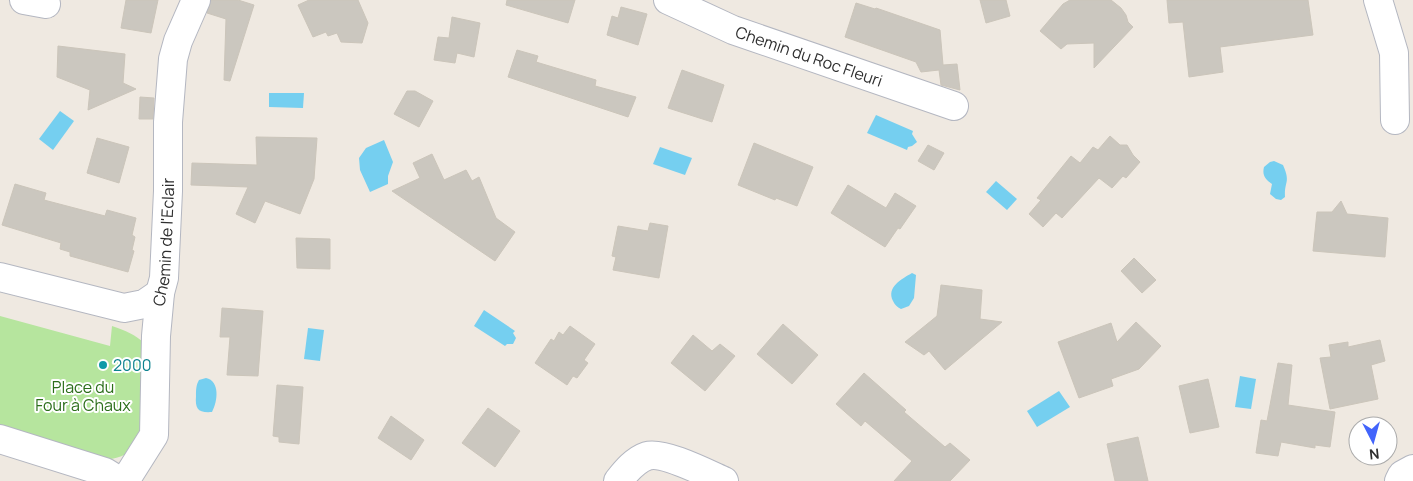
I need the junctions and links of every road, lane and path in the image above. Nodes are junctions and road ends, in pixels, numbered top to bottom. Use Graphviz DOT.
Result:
graph roads {
  1 [pos="196,0"];
  2 [pos="668,0"];
  3 [pos="1378,0"];
  4 [pos="954,106"];
  5 [pos="1395,120"];
  6 [pos="0,277"];
  7 [pos="160,293"];
  8 [pos="124,308"];
  9 [pos="156,336"];
  10 [pos="0,439"];
  11 [pos="0,456"];
  12 [pos="1413,469"];
  13 [pos="83,481"];
  14 [pos="114,481"];
  15 [pos="124,481"];
  16 [pos="618,481"];
  17 [pos="724,481"];
  18 [pos="1399,481"];
  1 -- 7 [label="street, Chemin de l'Eclair"];
  2 -- 4 [label="street, Chemin du Roc Fleuri"];
  3 -- 5 [label="street"];
  6 -- 8 [label="street"];
  7 -- 8 [label="street"];
  7 -- 9 [label="street, Chemin de l'Eclair"];
  8 -- 9 [label="street"];
  9 -- 15 [label="street, Chemin de l'Eclair"];
  10 -- 14 [label="street"];
  11 -- 13 [label="street"];
  12 -- 18 [label="street"];
  16 -- 17 [label="street"];
}
